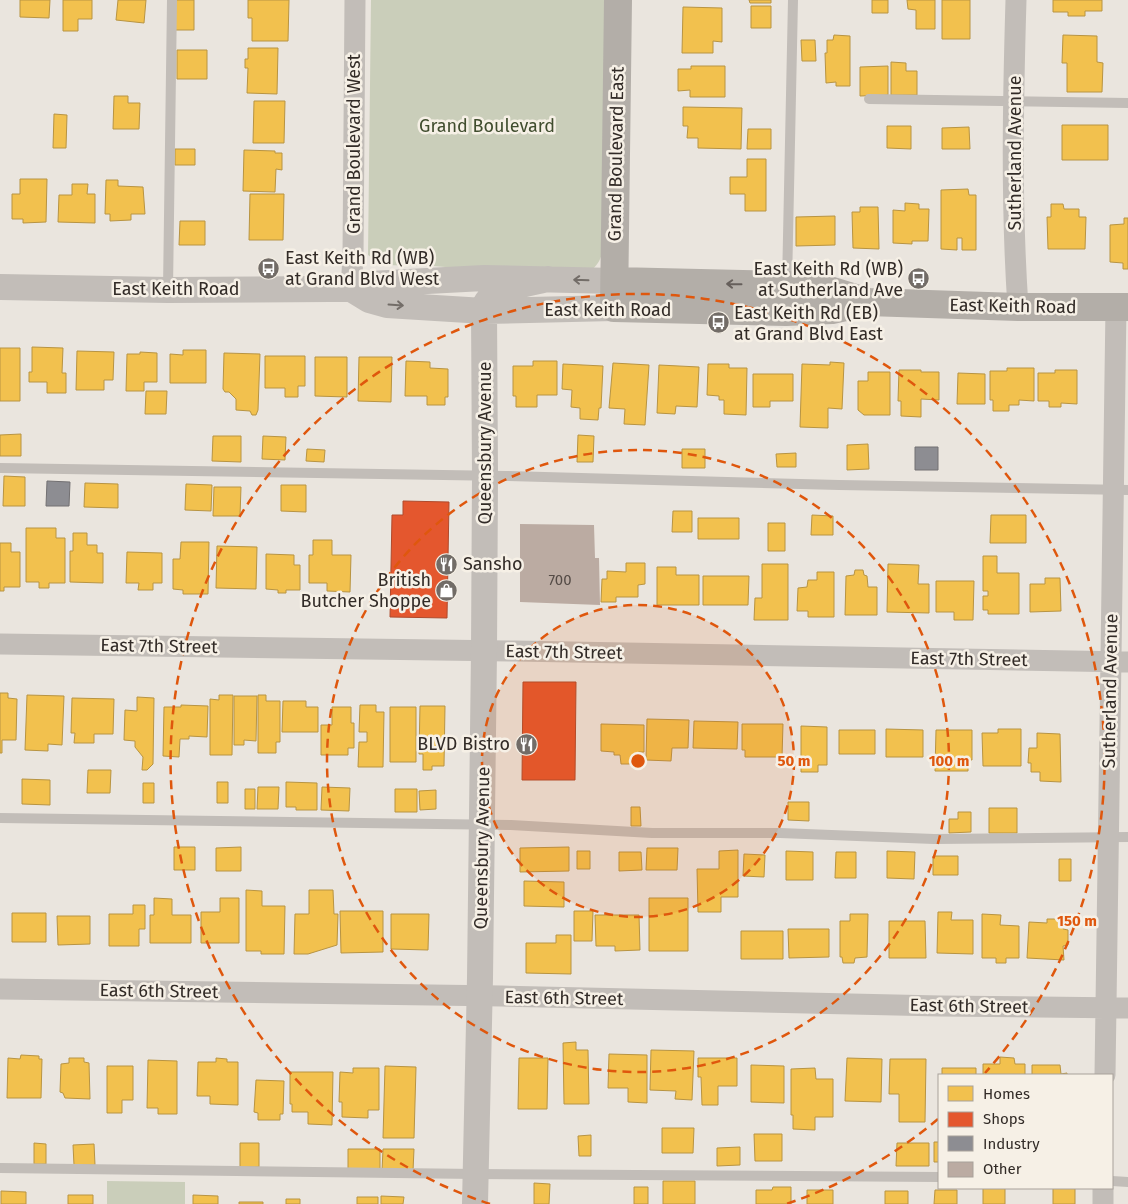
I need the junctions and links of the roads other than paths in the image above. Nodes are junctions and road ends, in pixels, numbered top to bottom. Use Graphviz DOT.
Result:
graph roads {
  1 [pos="172,0"];
  2 [pos="355,0"];
  3 [pos="618,0"];
  4 [pos="793,0"];
  5 [pos="1016,0"];
  6 [pos="869,100"];
  7 [pos="1013,102"];
  8 [pos="1128,104"];
  9 [pos="548,279"];
  10 [pos="438,280"];
  11 [pos="615,281"];
  12 [pos="787,286"];
  13 [pos="0,287"];
  14 [pos="352,289"];
  15 [pos="168,290"];
  16 [pos="868,302"];
  17 [pos="1018,307"];
  18 [pos="1122,307"];
  19 [pos="614,308"];
  20 [pos="484,311"];
  21 [pos="0,468"];
  22 [pos="485,476"];
  23 [pos="1121,490"];
  24 [pos="0,644"];
  25 [pos="484,651"];
  26 [pos="1119,662"];
  27 [pos="0,818"];
  28 [pos="482,825"];
  29 [pos="1118,837"];
  30 [pos="0,989"];
  31 [pos="480,996"];
  32 [pos="1106,1008"];
  33 [pos="1128,1008"];
  34 [pos="1105,1074"];
  35 [pos="0,1168"];
  36 [pos="476,1174"];
  37 [pos="938,1177"];
  38 [pos="1113,1181"];
  39 [pos="1128,1182"];
  40 [pos="1103,1189"];
  41 [pos="476,1204"];
  42 [pos="1102,1204"];
  1 -- 15 [label="lane"];
  2 -- 14 [label="street, Grand Boulevard West"];
  3 -- 11 [label="main road, Grand Boulevard East"];
  4 -- 12 [label="lane"];
  5 -- 7 [label="street, Sutherland Avenue"];
  6 -- 7 [label="lane"];
  7 -- 8 [label="lane"];
  7 -- 17 [label="street, Sutherland Avenue"];
  9 -- 10 [label="street, East Keith Road"];
  11 -- 9 [label="street, East Keith Road, one-way"];
  9 -- 20 [label="street"];
  10 -- 14 [label="street, East Keith Road"];
  10 -- 20 [label="street"];
  12 -- 11 [label="main road, East Keith Road, one-way"];
  11 -- 19 [label="main road, Grand Boulevard East"];
  12 -- 16 [label="main road, East Keith Road"];
  13 -- 15 [label="street, East Keith Road"];
  14 -- 15 [label="street, East Keith Road"];
  14 -- 20 [label="street, East Keith Road, one-way"];
  16 -- 17 [label="main road, East Keith Road"];
  16 -- 19 [label="main road, East Keith Road"];
  17 -- 18 [label="main road, East Keith Road"];
  18 -- 23 [label="street, Sutherland Avenue"];
  19 -- 20 [label="street, East Keith Road"];
  20 -- 22 [label="street, Queensbury Avenue"];
  21 -- 22 [label="lane"];
  22 -- 23 [label="lane"];
  22 -- 25 [label="street, Queensbury Avenue"];
  23 -- 26 [label="street, Sutherland Avenue"];
  24 -- 25 [label="street, East 7th Street"];
  25 -- 26 [label="street, East 7th Street"];
  25 -- 28 [label="street, Queensbury Avenue"];
  26 -- 29 [label="street, Sutherland Avenue"];
  27 -- 28 [label="lane"];
  28 -- 29 [label="lane"];
  28 -- 31 [label="street, Queensbury Avenue"];
  29 -- 32 [label="street, Sutherland Avenue"];
  30 -- 31 [label="street, East 6th Street"];
  31 -- 32 [label="street, East 6th Street"];
  31 -- 36 [label="street, Queensbury Avenue"];
  32 -- 33 [label="street, East 6th Street"];
  32 -- 34 [label="street, Sutherland Avenue"];
  35 -- 36 [label="lane"];
  36 -- 37 [label="lane"];
  36 -- 41 [label="street, Queensbury Avenue"];
  38 -- 39 [label="lane"];
  40 -- 42 [label="street"];
}
